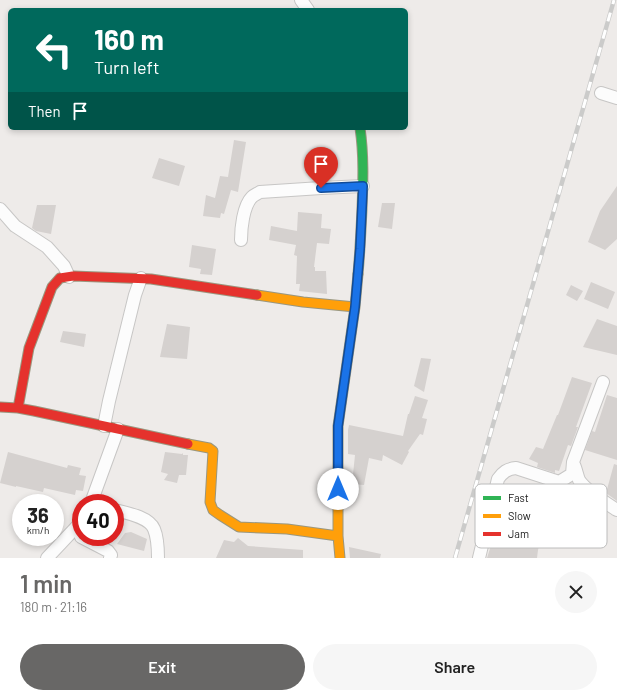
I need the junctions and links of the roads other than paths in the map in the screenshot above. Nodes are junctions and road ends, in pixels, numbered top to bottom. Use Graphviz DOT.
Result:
graph roads {
  1 [pos="601,93"];
  2 [pos="617,98"];
  3 [pos="360,130"];
  4 [pos="363,186"];
  5 [pos="0,209"];
  6 [pos="241,240"];
  7 [pos="69,277"];
  8 [pos="141,278"];
  9 [pos="355,307"];
  10 [pos="603,382"];
  11 [pos="0,407"];
  12 [pos="18,408"];
  13 [pos="104,426"];
  14 [pos="118,429"];
  15 [pos="573,462"];
  16 [pos="497,484"];
  17 [pos="584,484"];
  18 [pos="94,494"];
  19 [pos="607,504"];
  20 [pos="617,510"];
  21 [pos="124,512"];
  22 [pos="338,536"];
  23 [pos="72,539"];
  24 [pos="99,546"];
  25 [pos="481,548"];
  26 [pos="47,558"];
  27 [pos="110,558"];
  28 [pos="158,558"];
  29 [pos="340,558"];
  30 [pos="479,558"];
  1 -- 2 [label="street"];
  3 -- 4 [label="street"];
  4 -- 6 [label="street"];
  4 -- 9 [label="street"];
  5 -- 7 [label="street"];
  7 -- 8 [label="street"];
  7 -- 12 [label="street"];
  8 -- 9 [label="street"];
  8 -- 13 [label="street"];
  9 -- 22 [label="street"];
  10 -- 15 [label="street"];
  11 -- 12 [label="street"];
  12 -- 13 [label="street"];
  13 -- 14 [label="street"];
  14 -- 18 [label="street"];
  14 -- 22 [label="street"];
  15 -- 16 [label="street"];
  15 -- 17 [label="street"];
  19 -- 20 [label="street"];
  21 -- 28 [label="street"];
  22 -- 29 [label="street"];
  23 -- 26 [label="street"];
  24 -- 27 [label="street"];
  25 -- 30 [label="street"];
}
